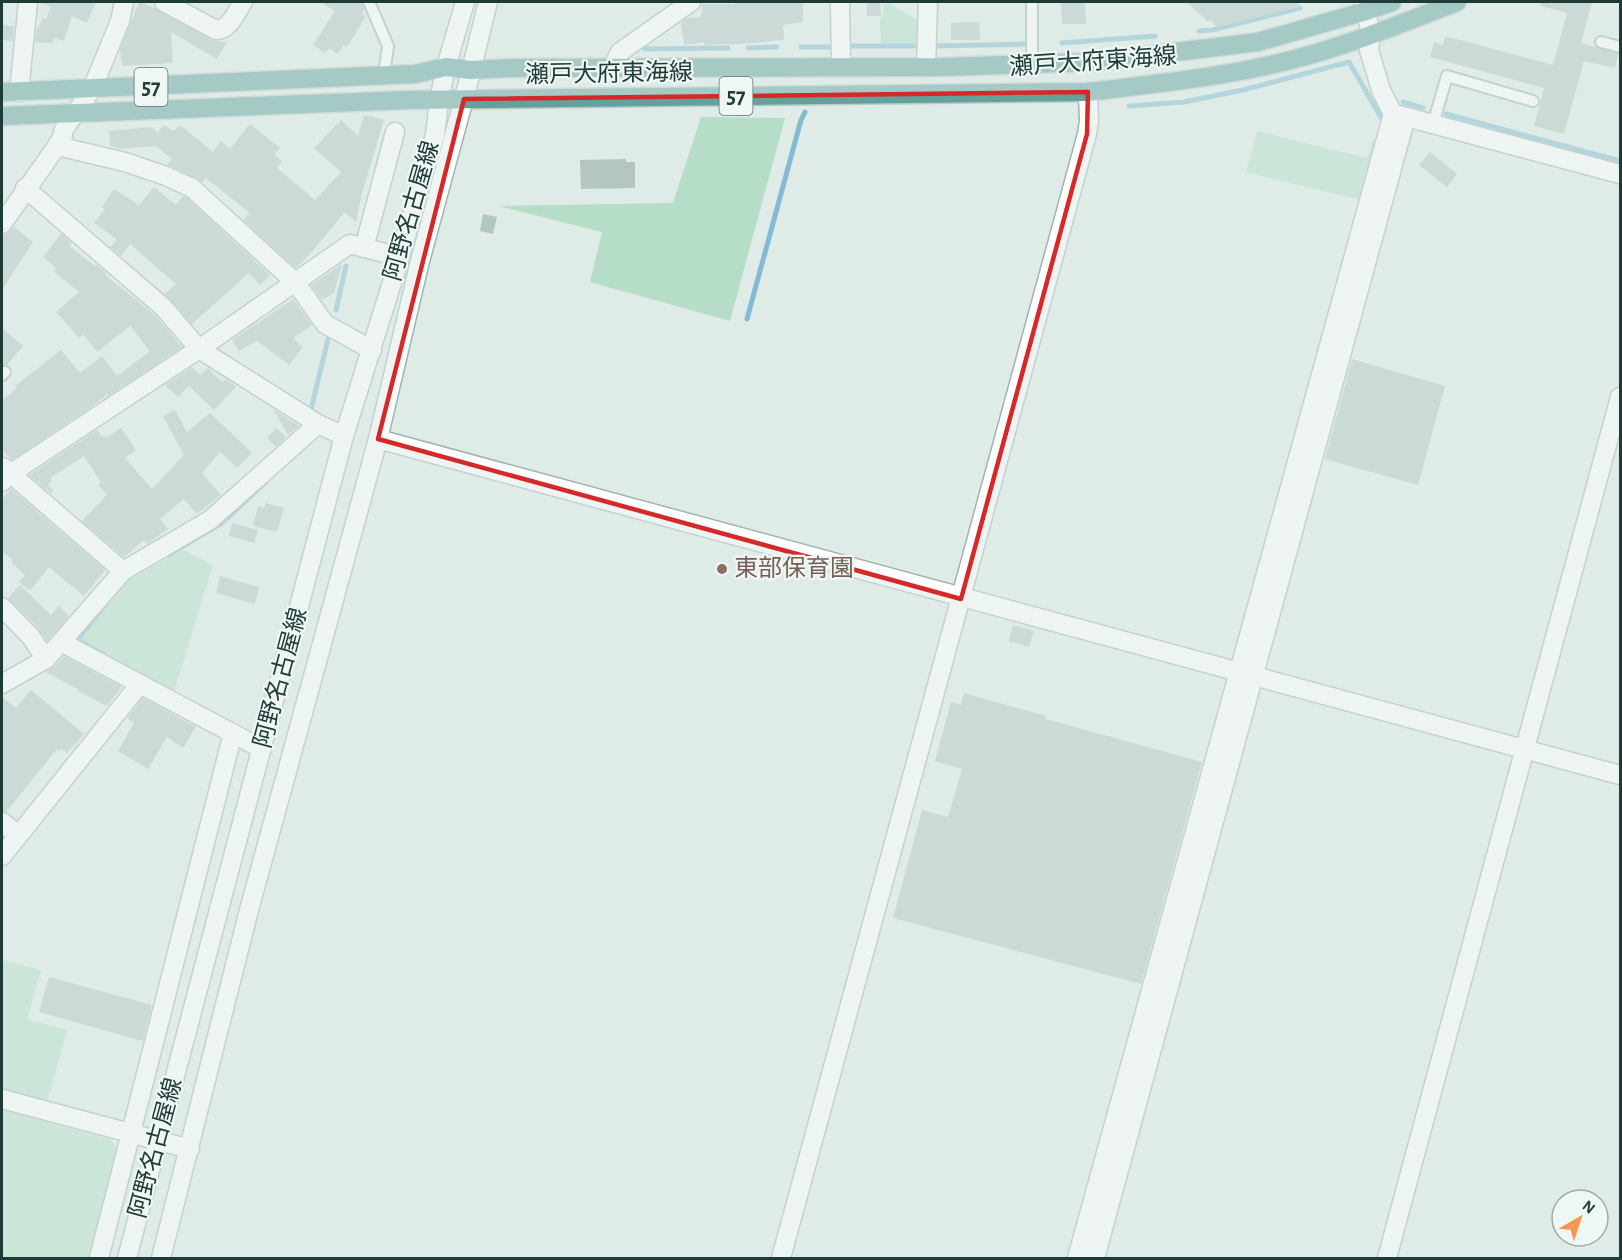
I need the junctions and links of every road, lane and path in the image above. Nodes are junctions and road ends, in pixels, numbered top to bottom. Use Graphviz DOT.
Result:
graph roads {
  1 [pos="28,2"];
  2 [pos="124,2"];
  3 [pos="164,2"];
  4 [pos="243,2"];
  5 [pos="369,2"];
  6 [pos="465,2"];
  7 [pos="488,2"];
  8 [pos="840,2"];
  9 [pos="928,2"];
  10 [pos="1032,2"];
  11 [pos="1392,2"];
  12 [pos="1457,2"];
  13 [pos="679,5"];
  14 [pos="1365,6"];
  15 [pos="1371,35"];
  16 [pos="1601,42"];
  17 [pos="1620,47"];
  18 [pos="1032,64"];
  19 [pos="446,67"];
  20 [pos="841,67"];
  21 [pos="926,67"];
  22 [pos="612,68"];
  23 [pos="471,70"];
  24 [pos="384,75"];
  25 [pos="92,89"];
  26 [pos="10,92"];
  27 [pos="1088,92"];
  28 [pos="464,99"];
  29 [pos="440,100"];
  30 [pos="1533,101"];
  31 [pos="77,112"];
  32 [pos="1400,115"];
  33 [pos="2,116"];
  34 [pos="1433,124"];
  35 [pos="395,132"];
  36 [pos="57,146"];
  37 [pos="1620,174"];
  38 [pos="25,188"];
  39 [pos="2,224"];
  40 [pos="364,248"];
  41 [pos="400,257"];
  42 [pos="296,283"];
  43 [pos="199,350"];
  44 [pos="372,350"];
  45 [pos="1620,397"];
  46 [pos="318,424"];
  47 [pos="344,436"];
  48 [pos="378,439"];
  49 [pos="4,474"];
  50 [pos="123,571"];
  51 [pos="961,598"];
  52 [pos="2,607"];
  53 [pos="61,642"];
  54 [pos="46,659"];
  55 [pos="1246,673"];
  56 [pos="2,684"];
  57 [pos="140,684"];
  58 [pos="233,734"];
  59 [pos="262,749"];
  60 [pos="1525,749"];
  61 [pos="1620,776"];
  62 [pos="2,822"];
  63 [pos="18,835"];
  64 [pos="2,856"];
  65 [pos="2,1099"];
  66 [pos="132,1133"];
  67 [pos="158,1140"];
  68 [pos="190,1149"];
  69 [pos="99,1258"];
  70 [pos="127,1258"];
  71 [pos="161,1258"];
  72 [pos="781,1258"];
  73 [pos="1077,1258"];
  74 [pos="1095,1258"];
  75 [pos="1387,1258"];
  1 -- 26 [label="street"];
  2 -- 25 [label="street"];
  3 -- 4 [label="street"];
  5 -- 24 [label="lane"];
  6 -- 19 [label="street, 阿野名古屋線"];
  7 -- 23 [label="street, 阿野名古屋線"];
  8 -- 20 [label="street"];
  9 -- 21 [label="street"];
  10 -- 18 [label="lane"];
  11 -- 14 [label="main road, 瀬戸大府東海線 / 57"];
  12 -- 15 [label="main road, 瀬戸大府東海線 / 57"];
  13 -- 22 [label="street"];
  14 -- 15 [label="street"];
  14 -- 18 [label="main road, 瀬戸大府東海線 / 57"];
  15 -- 27 [label="main road, 瀬戸大府東海線 / 57"];
  15 -- 32 [label="street"];
  16 -- 17 [label="lane"];
  18 -- 21 [label="main road, 瀬戸大府東海線 / 57"];
  19 -- 23 [label="main road, 瀬戸大府東海線 / 57"];
  19 -- 24 [label="main road, 瀬戸大府東海線 / 57"];
  19 -- 29 [label="street, 阿野名古屋線"];
  20 -- 21 [label="main road, 瀬戸大府東海線 / 57"];
  20 -- 22 [label="main road, 瀬戸大府東海線 / 57"];
  22 -- 23 [label="main road, 瀬戸大府東海線 / 57"];
  23 -- 28 [label="street, 阿野名古屋線"];
  24 -- 25 [label="main road, 瀬戸大府東海線 / 57"];
  25 -- 26 [label="main road, 瀬戸大府東海線 / 57"];
  25 -- 31 [label="street"];
  27 -- 28 [label="main road, 瀬戸大府東海線 / 57"];
  27 -- 51 [label="street"];
  28 -- 29 [label="main road, 瀬戸大府東海線 / 57"];
  28 -- 48 [label="street, 阿野名古屋線"];
  29 -- 31 [label="main road, 瀬戸大府東海線 / 57"];
  29 -- 41 [label="street, 阿野名古屋線"];
  30 -- 34 [label="lane"];
  31 -- 33 [label="main road, 瀬戸大府東海線 / 57"];
  31 -- 36 [label="street"];
  32 -- 34 [label="street"];
  32 -- 55 [label="street"];
  34 -- 37 [label="street"];
  35 -- 40 [label="street"];
  36 -- 38 [label="street"];
  36 -- 42 [label="street"];
  38 -- 39 [label="street"];
  38 -- 43 [label="street"];
  40 -- 41 [label="street"];
  40 -- 42 [label="street"];
  41 -- 44 [label="street, 阿野名古屋線"];
  42 -- 43 [label="street"];
  42 -- 44 [label="street"];
  43 -- 46 [label="street"];
  43 -- 49 [label="street"];
  44 -- 47 [label="street, 阿野名古屋線"];
  45 -- 60 [label="street"];
  46 -- 47 [label="street"];
  46 -- 50 [label="street"];
  47 -- 59 [label="street, 阿野名古屋線"];
  48 -- 51 [label="street"];
  48 -- 68 [label="street, 阿野名古屋線"];
  49 -- 50 [label="street"];
  50 -- 53 [label="street"];
  51 -- 55 [label="street"];
  51 -- 72 [label="street"];
  52 -- 54 [label="street"];
  53 -- 54 [label="street"];
  53 -- 57 [label="street"];
  54 -- 56 [label="street"];
  55 -- 60 [label="street"];
  55 -- 73 [label="street"];
  55 -- 74 [label="street"];
  57 -- 58 [label="street"];
  57 -- 63 [label="street"];
  58 -- 59 [label="street"];
  58 -- 66 [label="street"];
  59 -- 67 [label="street, 阿野名古屋線"];
  60 -- 61 [label="street"];
  60 -- 75 [label="street"];
  62 -- 63 [label="street"];
  63 -- 64 [label="street"];
  65 -- 66 [label="street"];
  66 -- 67 [label="street"];
  66 -- 69 [label="street"];
  67 -- 68 [label="street"];
  67 -- 70 [label="street, 阿野名古屋線"];
  68 -- 71 [label="street, 阿野名古屋線"];
}
